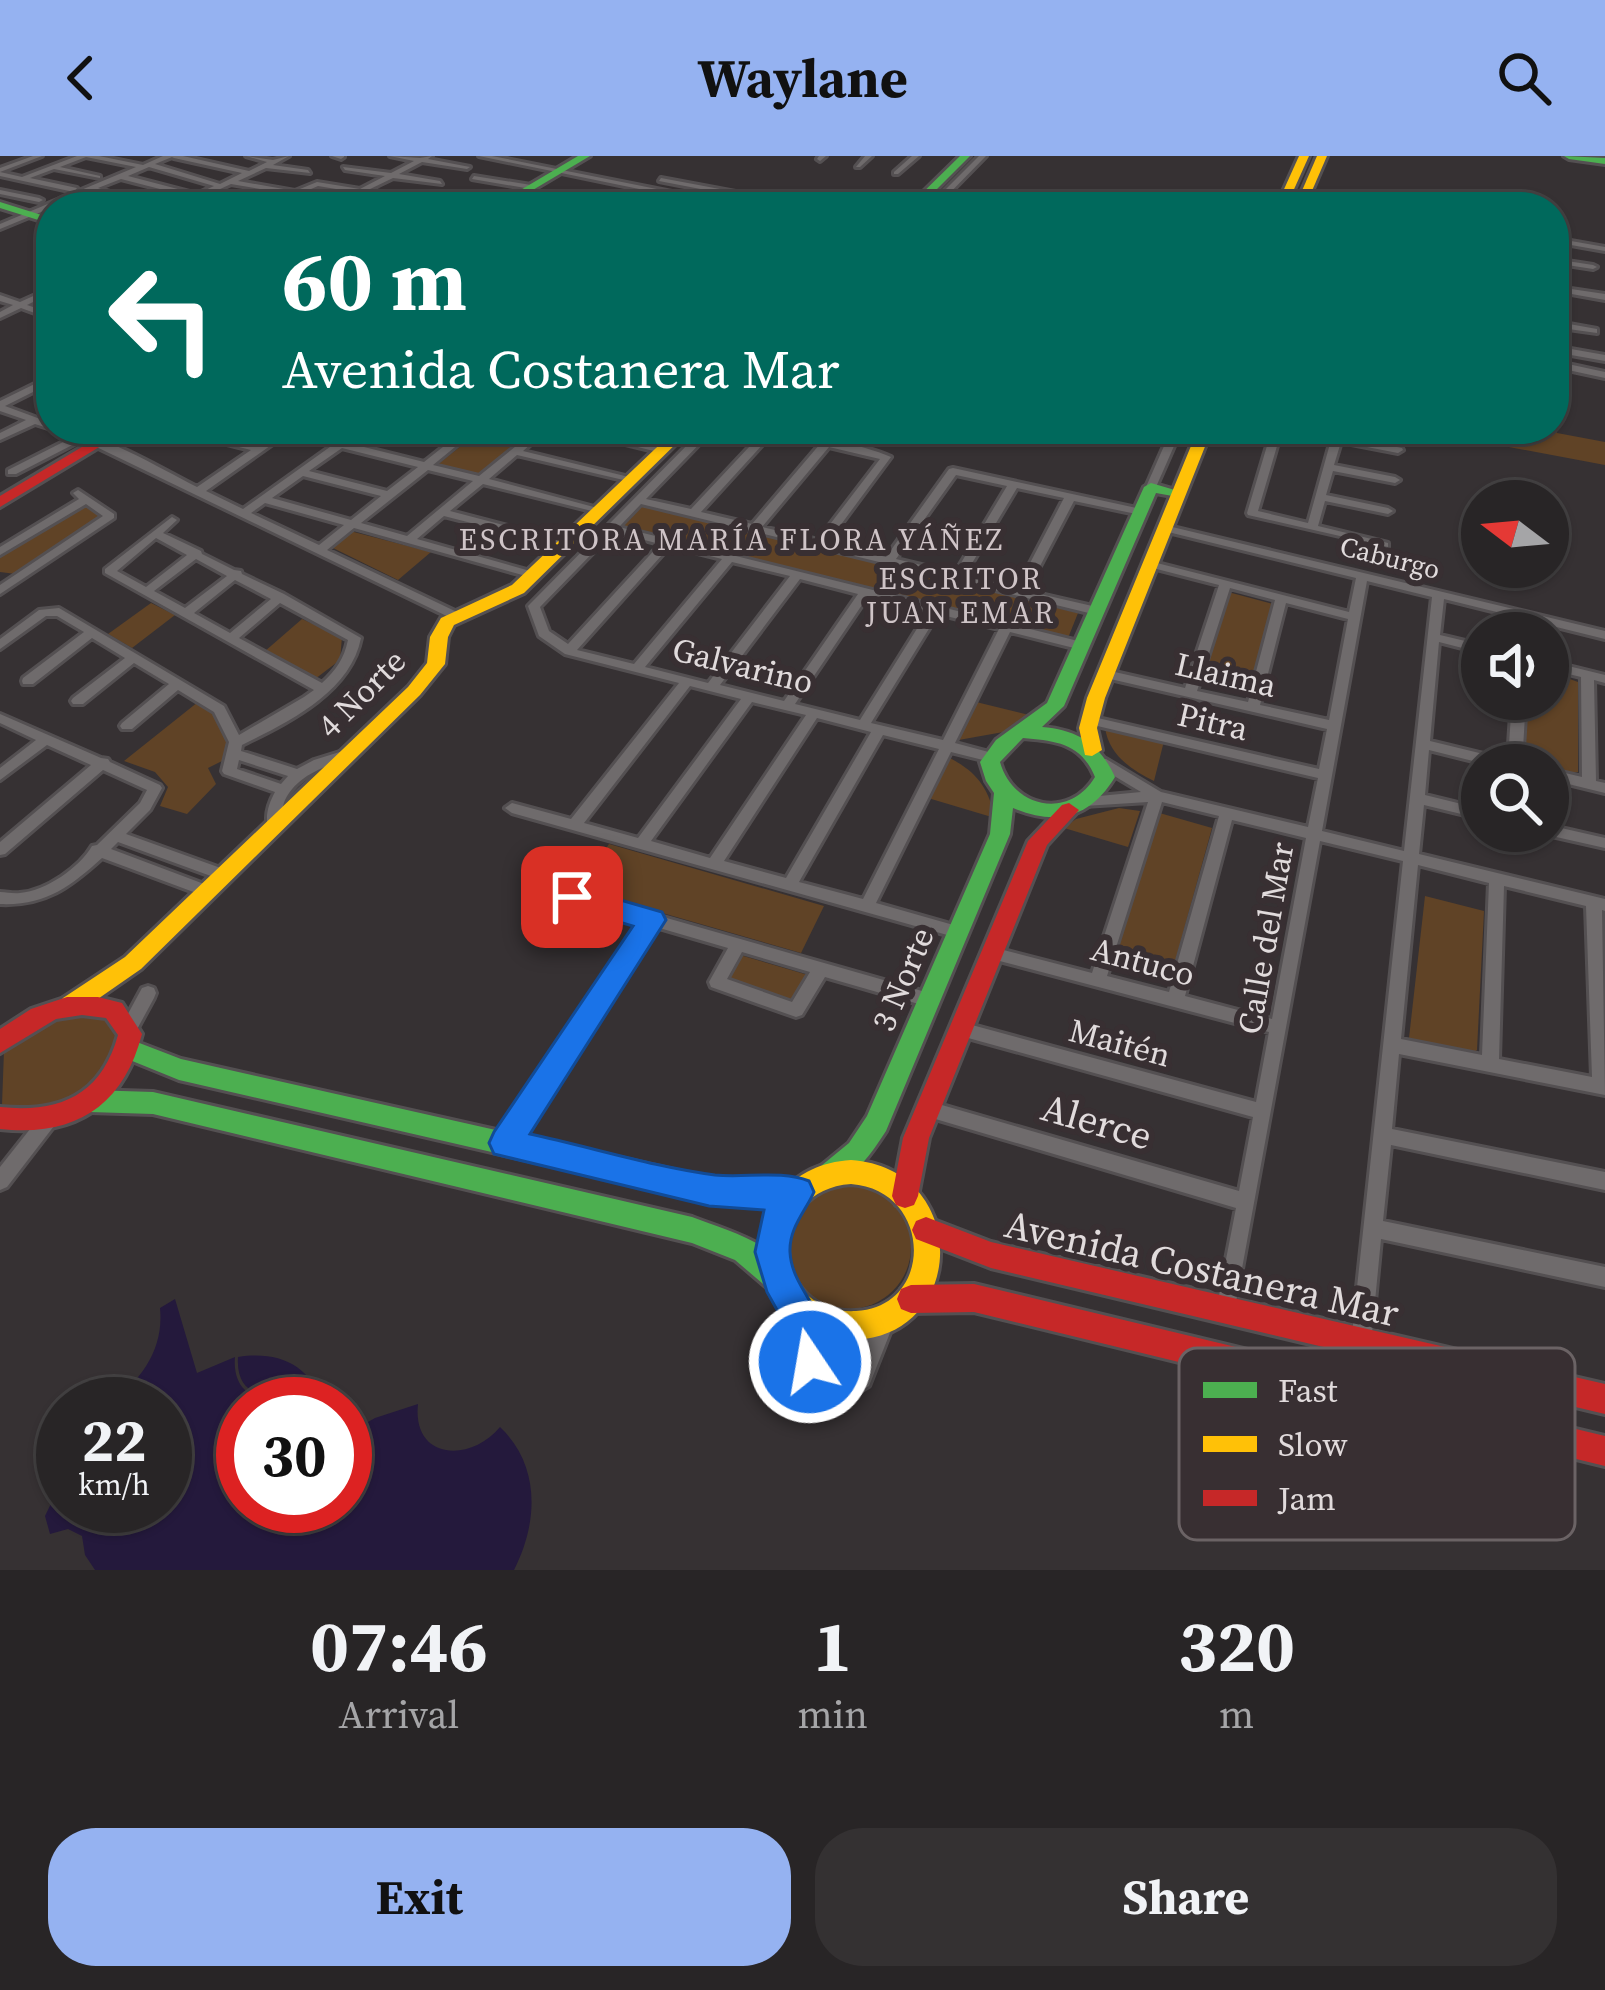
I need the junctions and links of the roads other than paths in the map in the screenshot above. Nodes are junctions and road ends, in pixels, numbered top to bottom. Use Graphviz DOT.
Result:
graph roads {
  1 [pos="0,156"];
  2 [pos="39,156"];
  3 [pos="86,156"];
  4 [pos="171,156"];
  5 [pos="249,156"];
  6 [pos="286,156"];
  7 [pos="393,156"];
  8 [pos="482,156"];
  9 [pos="533,156"];
  10 [pos="869,156"];
  11 [pos="916,156"];
  12 [pos="965,156"];
  13 [pos="983,156"];
  14 [pos="1304,156"];
  15 [pos="1322,156"];
  16 [pos="1569,156"];
  17 [pos="425,158"];
  18 [pos="25,161"];
  19 [pos="1605,161"];
  20 [pos="270,164"];
  21 [pos="572,164"];
  22 [pos="145,166"];
  23 [pos="858,166"];
  24 [pos="53,167"];
  25 [pos="466,167"];
  26 [pos="345,168"];
  27 [pos="0,172"];
  28 [pos="308,172"];
  29 [pos="250,173"];
  30 [pos="896,173"];
  31 [pos="120,176"];
  32 [pos="392,176"];
  33 [pos="98,177"];
  34 [pos="22,178"];
  35 [pos="474,178"];
  36 [pos="662,180"];
  37 [pos="440,183"];
  38 [pos="225,184"];
  39 [pos="532,187"];
  40 [pos="92,188"];
  41 [pos="650,189"];
  42 [pos="74,190"];
  43 [pos="361,191"];
  44 [pos="0,192"];
  45 [pos="83,192"];
  46 [pos="105,192"];
  47 [pos="174,192"];
  48 [pos="207,192"];
  49 [pos="287,192"];
  50 [pos="297,192"];
  51 [pos="367,192"];
  52 [pos="524,192"];
  53 [pos="645,192"];
  54 [pos="666,192"];
  55 [pos="726,192"];
  56 [pos="928,192"];
  57 [pos="947,192"];
  58 [pos="1287,192"];
  59 [pos="1307,192"];
  60 [pos="0,205"];
  61 [pos="36,210"];
  62 [pos="36,211"];
  63 [pos="36,214"];
  64 [pos="0,227"];
  65 [pos="1569,243"];
  66 [pos="1605,249"];
  67 [pos="1569,263"];
  68 [pos="1592,267"];
  69 [pos="1569,288"];
  70 [pos="36,297"];
  71 [pos="0,298"];
  72 [pos="1569,299"];
  73 [pos="1605,300"];
  74 [pos="20,305"];
  75 [pos="36,311"];
  76 [pos="0,315"];
  77 [pos="1569,326"];
  78 [pos="1594,331"];
  79 [pos="1569,352"];
  80 [pos="1605,358"];
  81 [pos="1569,367"];
  82 [pos="1605,374"];
  83 [pos="36,387"];
  84 [pos="0,406"];
  85 [pos="34,420"];
  86 [pos="0,437"];
  87 [pos="80,444"];
  88 [pos="84,444"];
  89 [pos="98,444"];
  90 [pos="240,444"];
  91 [pos="267,444"];
  92 [pos="339,444"];
  93 [pos="453,444"];
  94 [pos="525,444"];
  95 [pos="636,444"];
  96 [pos="668,444"];
  97 [pos="691,444"];
  98 [pos="756,444"];
  99 [pos="825,444"];
  100 [pos="835,444"];
  101 [pos="1170,444"];
  102 [pos="1199,444"];
  103 [pos="1273,444"];
  104 [pos="1335,444"];
  105 [pos="1376,444"];
  106 [pos="260,449"];
  107 [pos="662,450"];
  108 [pos="1398,450"];
  109 [pos="516,452"];
  110 [pos="426,466"];
  111 [pos="1329,467"];
  112 [pos="12,472"];
  113 [pos="300,472"];
  114 [pos="1395,480"];
  115 [pos="482,481"];
  116 [pos="1014,484"];
  117 [pos="1151,488"];
  118 [pos="635,490"];
  119 [pos="198,491"];
  120 [pos="1178,493"];
  121 [pos="389,495"];
  122 [pos="1072,496"];
  123 [pos="1321,496"];
  124 [pos="262,499"];
  125 [pos="0,502"];
  126 [pos="1388,511"];
  127 [pos="1141,512"];
  128 [pos="244,513"];
  129 [pos="444,513"];
  130 [pos="694,513"];
  131 [pos="605,519"];
  132 [pos="172,520"];
  133 [pos="351,525"];
  134 [pos="755,528"];
  135 [pos="1163,528"];
  136 [pos="1312,528"];
  137 [pos="158,535"];
  138 [pos="410,539"];
  139 [pos="668,542"];
  140 [pos="565,544"];
  141 [pos="821,544"];
  142 [pos="1384,545"];
  143 [pos="320,550"];
  144 [pos="0,552"];
  145 [pos="197,553"];
  146 [pos="729,558"];
  147 [pos="889,561"];
  148 [pos="1149,564"];
  149 [pos="237,574"];
  150 [pos="532,574"];
  151 [pos="0,575"];
  152 [pos="797,575"];
  153 [pos="1362,576"];
  154 [pos="958,578"];
  155 [pos="15,580"];
  156 [pos="1225,584"];
  157 [pos="0,590"];
  158 [pos="146,592"];
  159 [pos="865,592"];
  160 [pos="1020,592"];
  161 [pos="1438,595"];
  162 [pos="280,597"];
  163 [pos="506,597"];
  164 [pos="1281,598"];
  165 [pos="534,606"];
  166 [pos="934,609"];
  167 [pos="1097,611"];
  168 [pos="186,614"];
  169 [pos="454,616"];
  170 [pos="1355,616"];
  171 [pos="1006,627"];
  172 [pos="92,632"];
  173 [pos="1605,635"];
  174 [pos="1433,637"];
  175 [pos="231,639"];
  176 [pos="0,644"];
  177 [pos="1461,644"];
  178 [pos="1082,646"];
  179 [pos="569,651"];
  180 [pos="134,657"];
  181 [pos="637,669"];
  182 [pos="1569,670"];
  183 [pos="1106,674"];
  184 [pos="1587,675"];
  185 [pos="1605,680"];
  186 [pos="28,681"];
  187 [pos="687,682"];
  188 [pos="178,683"];
  189 [pos="320,688"];
  190 [pos="711,688"];
  191 [pos="1190,693"];
  192 [pos="749,697"];
  193 [pos="78,701"];
  194 [pos="787,706"];
  195 [pos="1253,707"];
  196 [pos="814,713"];
  197 [pos="0,718"];
  198 [pos="1089,720"];
  199 [pos="127,726"];
  200 [pos="1335,726"];
  201 [pos="871,727"];
  202 [pos="1026,733"];
  203 [pos="46,738"];
  204 [pos="235,744"];
  205 [pos="1423,745"];
  206 [pos="945,746"];
  207 [pos="1461,754"];
  208 [pos="346,755"];
  209 [pos="1097,756"];
  210 [pos="991,757"];
  211 [pos="103,762"];
  212 [pos="0,775"];
  213 [pos="299,775"];
  214 [pos="1325,775"];
  215 [pos="1597,786"];
  216 [pos="283,790"];
  217 [pos="1004,793"];
  218 [pos="1157,796"];
  219 [pos="1417,798"];
  220 [pos="1079,806"];
  221 [pos="512,808"];
  222 [pos="1461,809"];
  223 [pos="1227,813"];
  224 [pos="274,825"];
  225 [pos="574,825"];
  226 [pos="1314,834"];
  227 [pos="114,835"];
  228 [pos="1569,835"];
  229 [pos="1605,843"];
  230 [pos="641,844"];
  231 [pos="0,850"];
  232 [pos="97,850"];
  233 [pos="1411,858"];
  234 [pos="714,864"];
  235 [pos="224,875"];
  236 [pos="1497,879"];
  237 [pos="790,885"];
  238 [pos="207,892"];
  239 [pos="572,897"];
  240 [pos="0,898"];
  241 [pos="1600,903"];
  242 [pos="867,906"];
  243 [pos="652,920"];
  244 [pos="958,932"];
  245 [pos="738,945"];
  246 [pos="992,953"];
  247 [pos="821,969"];
  248 [pos="1098,980"];
  249 [pos="148,993"];
  250 [pos="929,1000"];
  251 [pos="1175,1001"];
  252 [pos="71,1005"];
  253 [pos="24,1023"];
  254 [pos="0,1024"];
  255 [pos="1279,1028"];
  256 [pos="961,1029"];
  257 [pos="129,1039"];
  258 [pos="0,1043"];
  259 [pos="1392,1045"];
  260 [pos="1490,1064"];
  261 [pos="1603,1086"];
  262 [pos="90,1101"];
  263 [pos="928,1109"];
  264 [pos="1263,1112"];
  265 [pos="0,1118"];
  266 [pos="48,1120"];
  267 [pos="1382,1135"];
  268 [pos="506,1143"];
  269 [pos="829,1175"];
  270 [pos="0,1180"];
  271 [pos="1605,1181"];
  272 [pos="797,1192"];
  273 [pos="905,1196"];
  274 [pos="1246,1202"];
  275 [pos="1373,1228"];
  276 [pos="926,1230"];
  277 [pos="1605,1277"];
  278 [pos="779,1279"];
  279 [pos="911,1299"];
  280 [pos="798,1304"];
  281 [pos="1226,1311"];
  282 [pos="887,1317"];
  283 [pos="1361,1342"];
  284 [pos="1179,1348"];
  285 [pos="1387,1348"];
  286 [pos="810,1370"];
  287 [pos="862,1378"];
  288 [pos="1575,1392"];
  289 [pos="1605,1399"];
  290 [pos="1575,1444"];
  291 [pos="1605,1451"];
  1 -- 18 [label="street"];
  2 -- 18 [label="street"];
  3 -- 22 [label="street"];
  3 -- 24 [label="street"];
  4 -- 22 [label="street"];
  4 -- 29 [label="street"];
  5 -- 20 [label="street"];
  6 -- 20 [label="street"];
  7 -- 17 [label="street"];
  8 -- 21 [label="street"];
  9 -- 21 [label="street"];
  10 -- 23 [label="street"];
  11 -- 30 [label="street"];
  12 -- 56 [label="street"];
  13 -- 57 [label="street"];
  14 -- 58 [label="street"];
  15 -- 59 [label="street"];
  16 -- 19 [label="street"];
  17 -- 25 [label="street"];
  17 -- 32 [label="street"];
  18 -- 27 [label="street"];
  20 -- 28 [label="street"];
  20 -- 29 [label="street"];
  21 -- 39 [label="street"];
  21 -- 41 [label="street"];
  22 -- 31 [label="street"];
  22 -- 38 [label="street"];
  24 -- 33 [label="street"];
  24 -- 34 [label="street"];
  26 -- 32 [label="street"];
  27 -- 34 [label="street"];
  29 -- 38 [label="street"];
  31 -- 40 [label="street"];
  31 -- 47 [label="street"];
  32 -- 37 [label="street"];
  32 -- 43 [label="street"];
  34 -- 42 [label="street"];
  35 -- 39 [label="street"];
  36 -- 55 [label="street"];
  38 -- 48 [label="street"];
  38 -- 49 [label="street"];
  39 -- 52 [label="street"];
  40 -- 45 [label="street"];
  40 -- 46 [label="street"];
  41 -- 53 [label="street"];
  41 -- 54 [label="street"];
  43 -- 50 [label="street"];
  43 -- 51 [label="street"];
  44 -- 61 [label="street"];
  60 -- 62 [label="street"];
  63 -- 64 [label="street"];
  65 -- 66 [label="street"];
  67 -- 68 [label="street"];
  69 -- 73 [label="street"];
  70 -- 74 [label="street"];
  71 -- 74 [label="street"];
  72 -- 73 [label="street"];
  74 -- 75 [label="street"];
  74 -- 76 [label="street"];
  77 -- 78 [label="street"];
  79 -- 80 [label="street"];
  81 -- 82 [label="street"];
  83 -- 84 [label="street"];
  84 -- 85 [label="street"];
  85 -- 86 [label="street"];
  87 -- 112 [label="street"];
  88 -- 125 [label="street"];
  89 -- 119 [label="street"];
  90 -- 106 [label="street"];
  91 -- 106 [label="street"];
  92 -- 110 [label="street"];
  92 -- 113 [label="street"];
  93 -- 110 [label="street"];
  94 -- 109 [label="street"];
  95 -- 107 [label="street"];
  96 -- 107 [label="street"];
  97 -- 118 [label="street"];
  98 -- 130 [label="street"];
  99 -- 134 [label="street"];
  100 -- 141 [label="street"];
  101 -- 117 [label="street"];
  102 -- 120 [label="street"];
  103 -- 136 [label="street"];
  104 -- 111 [label="street"];
  105 -- 108 [label="street"];
  106 -- 119 [label="street"];
  107 -- 118 [label="street"];
  109 -- 115 [label="street"];
  109 -- 118 [label="street"];
  110 -- 115 [label="street"];
  110 -- 121 [label="street"];
  111 -- 114 [label="street"];
  111 -- 123 [label="street"];
  113 -- 121 [label="street"];
  113 -- 124 [label="street"];
  115 -- 129 [label="street"];
  115 -- 131 [label="street"];
  116 -- 122 [label="street"];
  116 -- 147 [label="street"];
  116 -- 154 [label="street"];
  117 -- 120 [label="street"];
  117 -- 127 [label="street"];
  118 -- 130 [label="street"];
  118 -- 131 [label="street"];
  119 -- 128 [label="street"];
  120 -- 135 [label="street"];
  121 -- 133 [label="street"];
  122 -- 127 [label="street"];
  122 -- 160 [label="street"];
  123 -- 126 [label="street"];
  123 -- 136 [label="street"];
  124 -- 128 [label="street"];
  124 -- 133 [label="street"];
  127 -- 167 [label="street"];
  128 -- 143 [label="street"];
  129 -- 138 [label="street"];
  129 -- 140 [label="street"];
  130 -- 134 [label="street"];
  131 -- 139 [label="street"];
  131 -- 140 [label="street"];
  131 -- 165 [label="street"];
  132 -- 137 [label="street"];
  133 -- 138 [label="street"];
  133 -- 143 [label="street"];
  134 -- 141 [label="street"];
  135 -- 148 [label="street"];
  135 -- 153 [label="street, Caburgo"];
  136 -- 142 [label="street"];
  137 -- 145 [label="street"];
  137 -- 158 [label="street"];
  138 -- 150 [label="street"];
  139 -- 146 [label="street"];
  139 -- 179 [label="street"];
  140 -- 150 [label="street"];
  141 -- 147 [label="street"];
  143 -- 169 [label="street"];
  144 -- 155 [label="street"];
  145 -- 149 [label="street"];
  145 -- 158 [label="street"];
  146 -- 152 [label="street"];
  146 -- 181 [label="street"];
  147 -- 154 [label="street"];
  148 -- 156 [label="street"];
  148 -- 183 [label="street"];
  149 -- 162 [label="street"];
  149 -- 168 [label="street"];
  150 -- 163 [label="street"];
  151 -- 155 [label="street"];
  152 -- 159 [label="street"];
  152 -- 190 [label="street"];
  153 -- 161 [label="street, Caburgo"];
  153 -- 170 [label="street, Calle del Mar"];
  154 -- 160 [label="street"];
  155 -- 157 [label="street"];
  156 -- 164 [label="street"];
  156 -- 191 [label="street"];
  158 -- 168 [label="street"];
  159 -- 166 [label="street"];
  159 -- 194 [label="street"];
  160 -- 167 [label="street"];
  161 -- 173 [label="street, Caburgo"];
  161 -- 174 [label="street"];
  162 -- 175 [label="street"];
  162 -- 189 [label="street"];
  163 -- 165 [label="street"];
  163 -- 169 [label="street"];
  164 -- 170 [label="street"];
  164 -- 195 [label="street"];
  165 -- 179 [label="street"];
  166 -- 171 [label="street"];
  166 -- 201 [label="street"];
  167 -- 178 [label="street"];
  168 -- 175 [label="street"];
  169 -- 208 [label="street, 4 Norte"];
  170 -- 200 [label="street, Calle del Mar"];
  171 -- 178 [label="street"];
  171 -- 206 [label="street"];
  172 -- 176 [label="street"];
  172 -- 180 [label="street"];
  172 -- 186 [label="street"];
  174 -- 177 [label="street"];
  174 -- 205 [label="street"];
  175 -- 189 [label="street"];
  178 -- 202 [label="street"];
  179 -- 181 [label="street, Galvarino"];
  180 -- 188 [label="street"];
  180 -- 193 [label="street"];
  181 -- 187 [label="street, Galvarino"];
  182 -- 184 [label="street"];
  183 -- 191 [label="street, Llaima"];
  183 -- 198 [label="street"];
  184 -- 185 [label="street"];
  184 -- 215 [label="street"];
  187 -- 190 [label="street, Galvarino"];
  187 -- 225 [label="street"];
  188 -- 199 [label="street"];
  188 -- 204 [label="street"];
  189 -- 204 [label="street"];
  190 -- 192 [label="street, Galvarino"];
  191 -- 195 [label="street, Llaima"];
  192 -- 194 [label="street, Galvarino"];
  192 -- 230 [label="street"];
  194 -- 196 [label="street, Galvarino"];
  195 -- 200 [label="street, Llaima"];
  196 -- 201 [label="street, Galvarino"];
  196 -- 234 [label="street"];
  197 -- 203 [label="street"];
  198 -- 209 [label="street"];
  198 -- 214 [label="street, Pitra"];
  200 -- 214 [label="street, Calle del Mar"];
  201 -- 206 [label="street, Galvarino"];
  201 -- 237 [label="street"];
  202 -- 209 [label="street"];
  202 -- 210 [label="street"];
  203 -- 211 [label="street"];
  203 -- 212 [label="street"];
  204 -- 213 [label="street"];
  204 -- 216 [label="street"];
  205 -- 207 [label="street"];
  205 -- 219 [label="street"];
  206 -- 210 [label="street, Galvarino"];
  206 -- 242 [label="street"];
  208 -- 213 [label="street"];
  208 -- 224 [label="street, 4 Norte"];
  209 -- 218 [label="street"];
  209 -- 220 [label="street"];
  210 -- 217 [label="street"];
  211 -- 227 [label="street"];
  211 -- 231 [label="street"];
  213 -- 216 [label="street"];
  214 -- 226 [label="street, Calle del Mar"];
  216 -- 224 [label="street"];
  217 -- 220 [label="street"];
  217 -- 244 [label="street, 3 Norte"];
  218 -- 220 [label="street"];
  218 -- 223 [label="street"];
  218 -- 248 [label="street"];
  219 -- 222 [label="street"];
  219 -- 233 [label="street"];
  220 -- 246 [label="street"];
  221 -- 225 [label="street"];
  223 -- 226 [label="street"];
  223 -- 251 [label="street"];
  224 -- 235 [label="street, 4 Norte"];
  225 -- 230 [label="street"];
  226 -- 233 [label="street"];
  226 -- 255 [label="street, Calle del Mar"];
  227 -- 232 [label="street"];
  227 -- 235 [label="street"];
  228 -- 229 [label="street"];
  230 -- 234 [label="street"];
  232 -- 238 [label="street"];
  232 -- 240 [label="street"];
  233 -- 236 [label="street"];
  233 -- 259 [label="street"];
  234 -- 237 [label="street"];
  235 -- 238 [label="street, 4 Norte"];
  236 -- 241 [label="street"];
  236 -- 260 [label="street"];
  237 -- 242 [label="street"];
  238 -- 252 [label="street, 4 Norte"];
  239 -- 243 [label="street"];
  241 -- 261 [label="street"];
  242 -- 244 [label="street"];
  243 -- 245 [label="street"];
  243 -- 268 [label="street"];
  244 -- 250 [label="street, 3 Norte"];
  245 -- 247 [label="street"];
  245 -- 247 [label="street"];
  246 -- 248 [label="street, Antuco"];
  246 -- 256 [label="street"];
  247 -- 250 [label="street"];
  248 -- 251 [label="street, Antuco"];
  249 -- 257 [label="street"];
  250 -- 269 [label="street, 3 Norte"];
  251 -- 255 [label="street, Antuco"];
  252 -- 253 [label="street, 4 Norte"];
  252 -- 257 [label="street"];
  253 -- 254 [label="street"];
  253 -- 258 [label="street"];
  255 -- 264 [label="street, Calle del Mar"];
  256 -- 263 [label="street"];
  256 -- 264 [label="street, Maitén"];
  257 -- 262 [label="street"];
  257 -- 268 [label="street"];
  259 -- 260 [label="street"];
  259 -- 267 [label="street"];
  260 -- 261 [label="street"];
  262 -- 266 [label="street"];
  262 -- 278 [label="street"];
  263 -- 273 [label="street"];
  263 -- 274 [label="street, Alerce"];
  264 -- 274 [label="street, Calle del Mar"];
  265 -- 266 [label="street"];
  266 -- 270 [label="street"];
  267 -- 271 [label="street"];
  267 -- 275 [label="street"];
  268 -- 272 [label="street"];
  269 -- 272 [label="street"];
  269 -- 273 [label="street"];
  272 -- 278 [label="street"];
  273 -- 276 [label="street"];
  274 -- 281 [label="street, Calle del Mar"];
  275 -- 277 [label="street"];
  275 -- 283 [label="street"];
  276 -- 279 [label="street"];
  276 -- 281 [label="street, Avenida Costanera Mar"];
  278 -- 280 [label="street"];
  279 -- 282 [label="street"];
  279 -- 284 [label="street"];
  280 -- 282 [label="street"];
  280 -- 286 [label="street"];
  281 -- 283 [label="street, Avenida Costanera Mar"];
  282 -- 287 [label="street"];
  283 -- 285 [label="street, Avenida Costanera Mar"];
  288 -- 289 [label="street, Avenida Costanera Mar"];
  290 -- 291 [label="street"];
}
